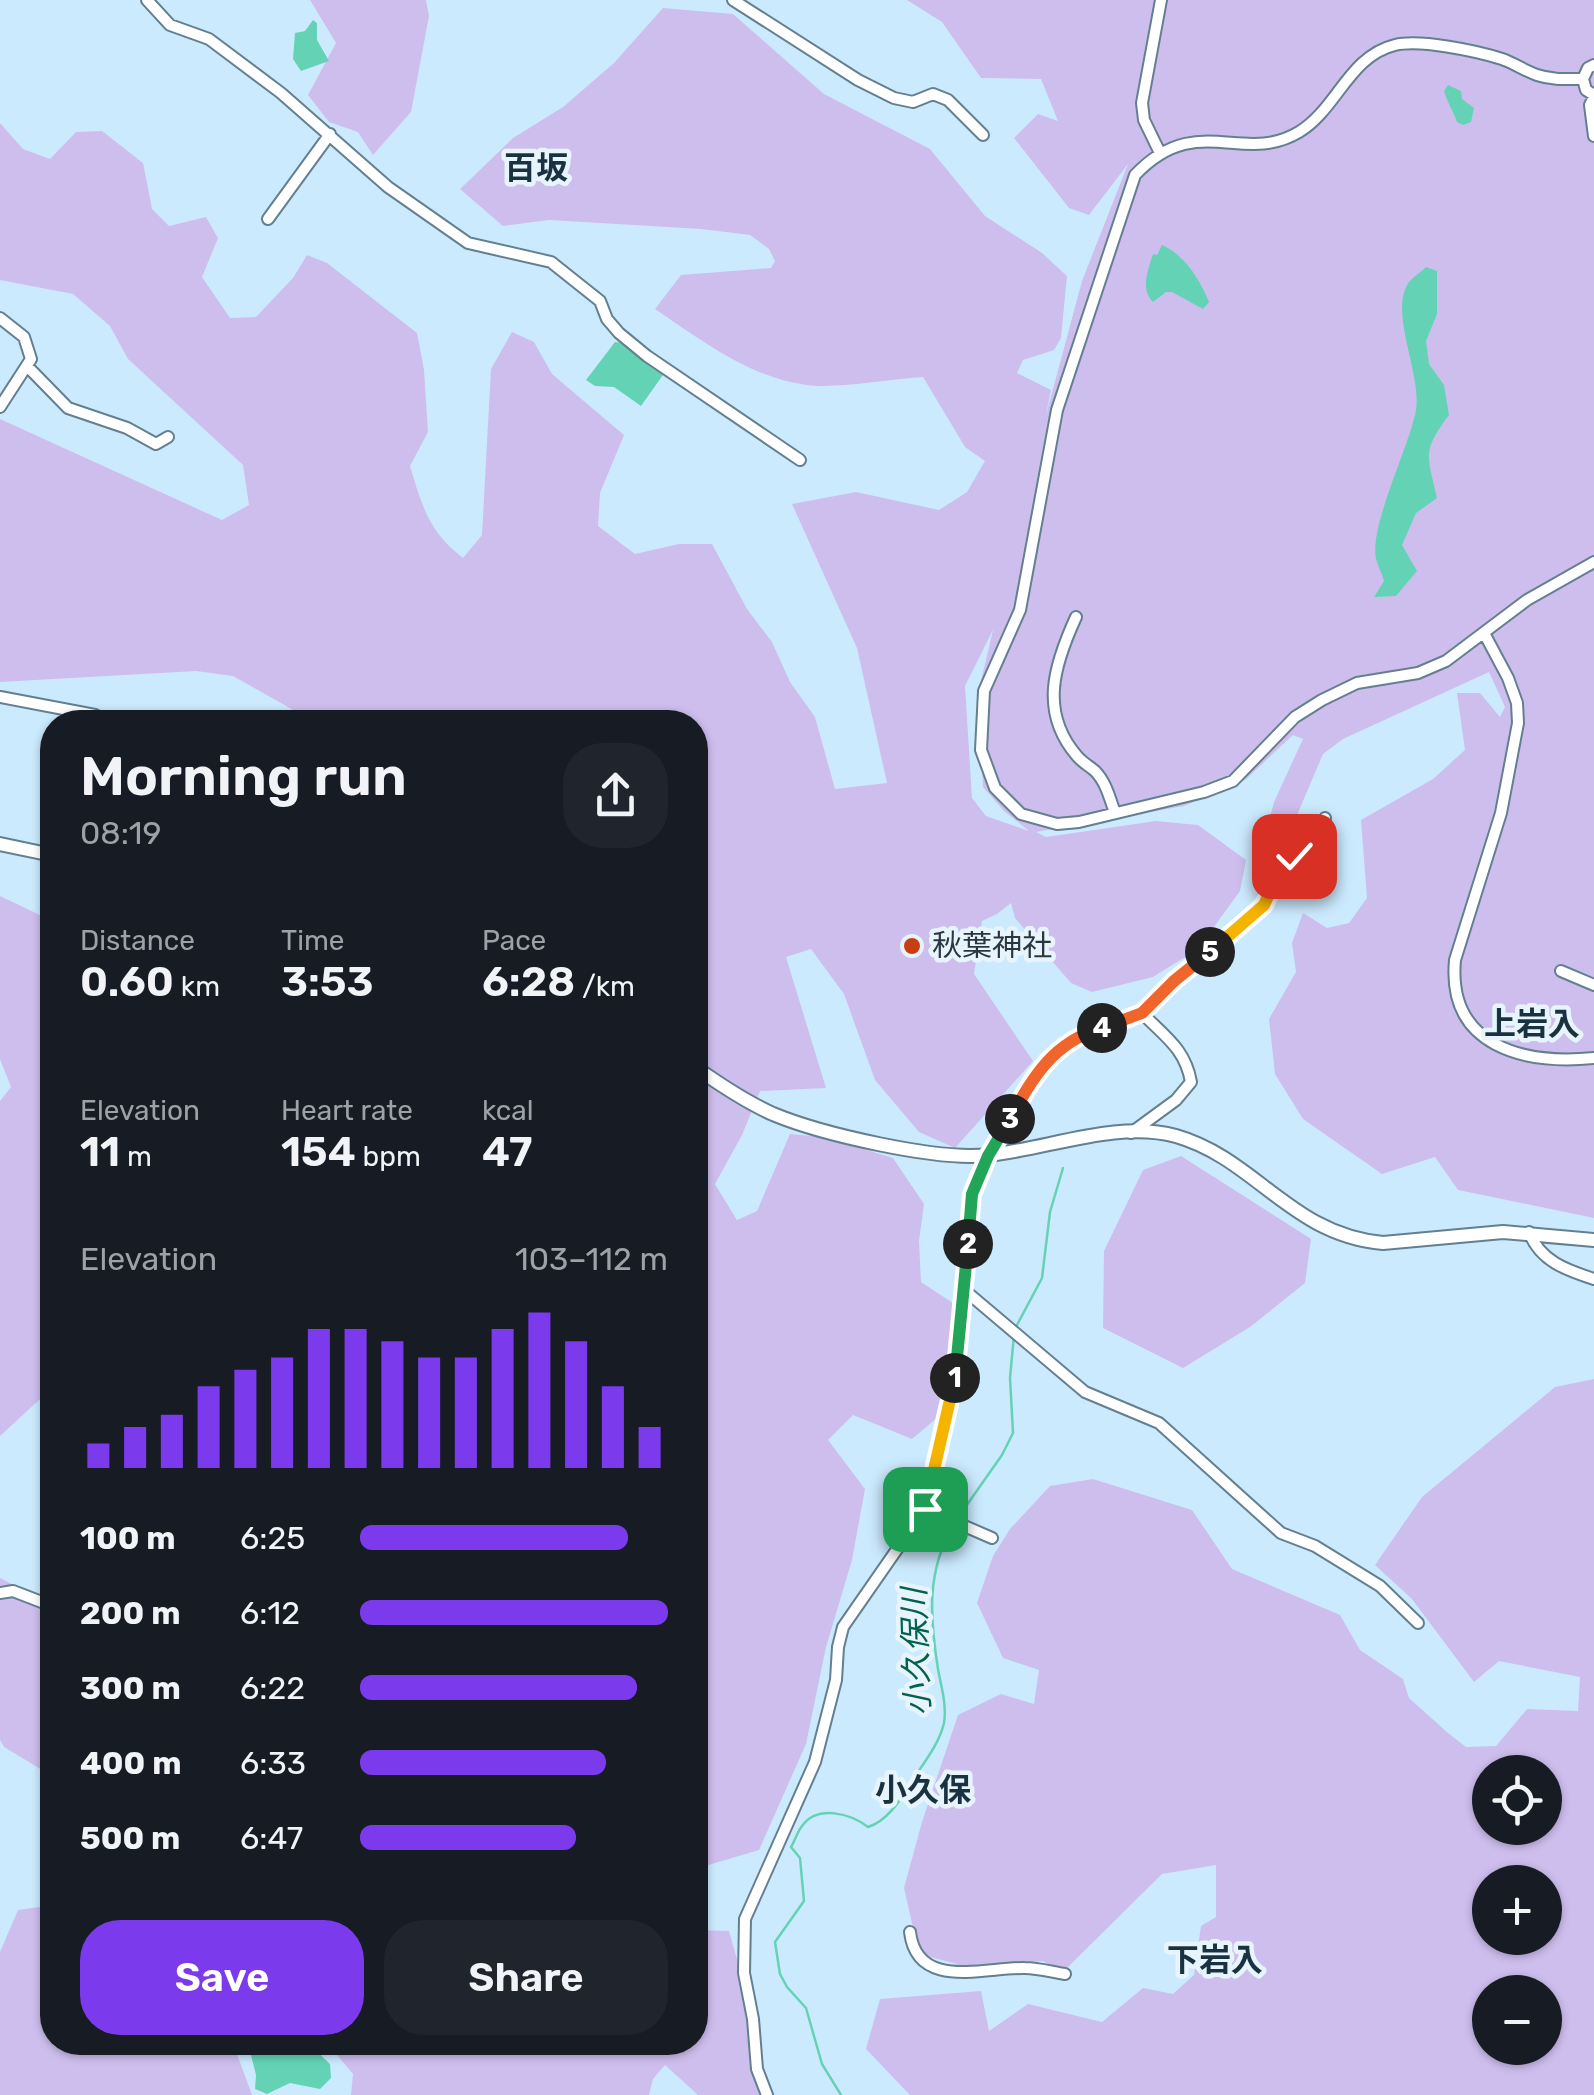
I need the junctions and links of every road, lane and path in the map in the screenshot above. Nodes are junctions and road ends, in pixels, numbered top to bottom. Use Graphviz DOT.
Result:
graph roads {
  1 [pos="147,0"];
  2 [pos="733,0"];
  3 [pos="1161,0"];
  4 [pos="1594,65"];
  5 [pos="1583,79"];
  6 [pos="1594,96"];
  7 [pos="330,134"];
  8 [pos="982,134"];
  9 [pos="1594,136"];
  10 [pos="1160,153"];
  11 [pos="268,219"];
  12 [pos="0,318"];
  13 [pos="28,367"];
  14 [pos="0,408"];
  15 [pos="168,437"];
  16 [pos="800,460"];
  17 [pos="1594,562"];
  18 [pos="1076,618"];
  19 [pos="1484,634"];
  20 [pos="0,698"];
  21 [pos="67,710"];
  22 [pos="1116,813"];
  23 [pos="1325,818"];
  24 [pos="1278,828"];
  25 [pos="0,844"];
  26 [pos="40,852"];
  27 [pos="1294,856"];
  28 [pos="1560,971"];
  29 [pos="1594,985"];
  30 [pos="1142,1013"];
  31 [pos="1594,1058"];
  32 [pos="708,1070"];
  33 [pos="708,1075"];
  34 [pos="725,1085"];
  35 [pos="1131,1132"];
  36 [pos="988,1156"];
  37 [pos="1528,1232"];
  38 [pos="1594,1240"];
  39 [pos="1594,1278"];
  40 [pos="962,1288"];
  41 [pos="925,1509"];
  42 [pos="992,1538"];
  43 [pos="0,1593"];
  44 [pos="40,1601"];
  45 [pos="1418,1623"];
  46 [pos="910,1932"];
  47 [pos="1065,1974"];
  48 [pos="767,2095"];
  1 -- 7 [label="street"];
  2 -- 8 [label="street"];
  3 -- 10 [label="street"];
  4 -- 5 [label="street"];
  5 -- 6 [label="street"];
  5 -- 10 [label="street"];
  6 -- 9 [label="street"];
  7 -- 11 [label="street"];
  7 -- 16 [label="street"];
  10 -- 22 [label="street"];
  12 -- 13 [label="street"];
  13 -- 14 [label="street"];
  13 -- 15 [label="street"];
  17 -- 19 [label="street"];
  18 -- 22 [label="street"];
  19 -- 22 [label="street"];
  19 -- 31 [label="street"];
  20 -- 21 [label="street"];
  23 -- 27 [label="street"];
  24 -- 27 [label="street"];
  25 -- 26 [label="street"];
  27 -- 30 [label="street"];
  28 -- 29 [label="street"];
  30 -- 35 [label="street"];
  30 -- 36 [label="street"];
  32 -- 34 [label="street"];
  33 -- 34 [label="street"];
  34 -- 36 [label="street"];
  35 -- 36 [label="street"];
  35 -- 37 [label="street"];
  36 -- 40 [label="street"];
  37 -- 38 [label="street"];
  37 -- 39 [label="street"];
  40 -- 41 [label="street"];
  40 -- 45 [label="street"];
  41 -- 42 [label="street"];
  41 -- 48 [label="street"];
  43 -- 44 [label="street"];
  46 -- 47 [label="street"];
}
